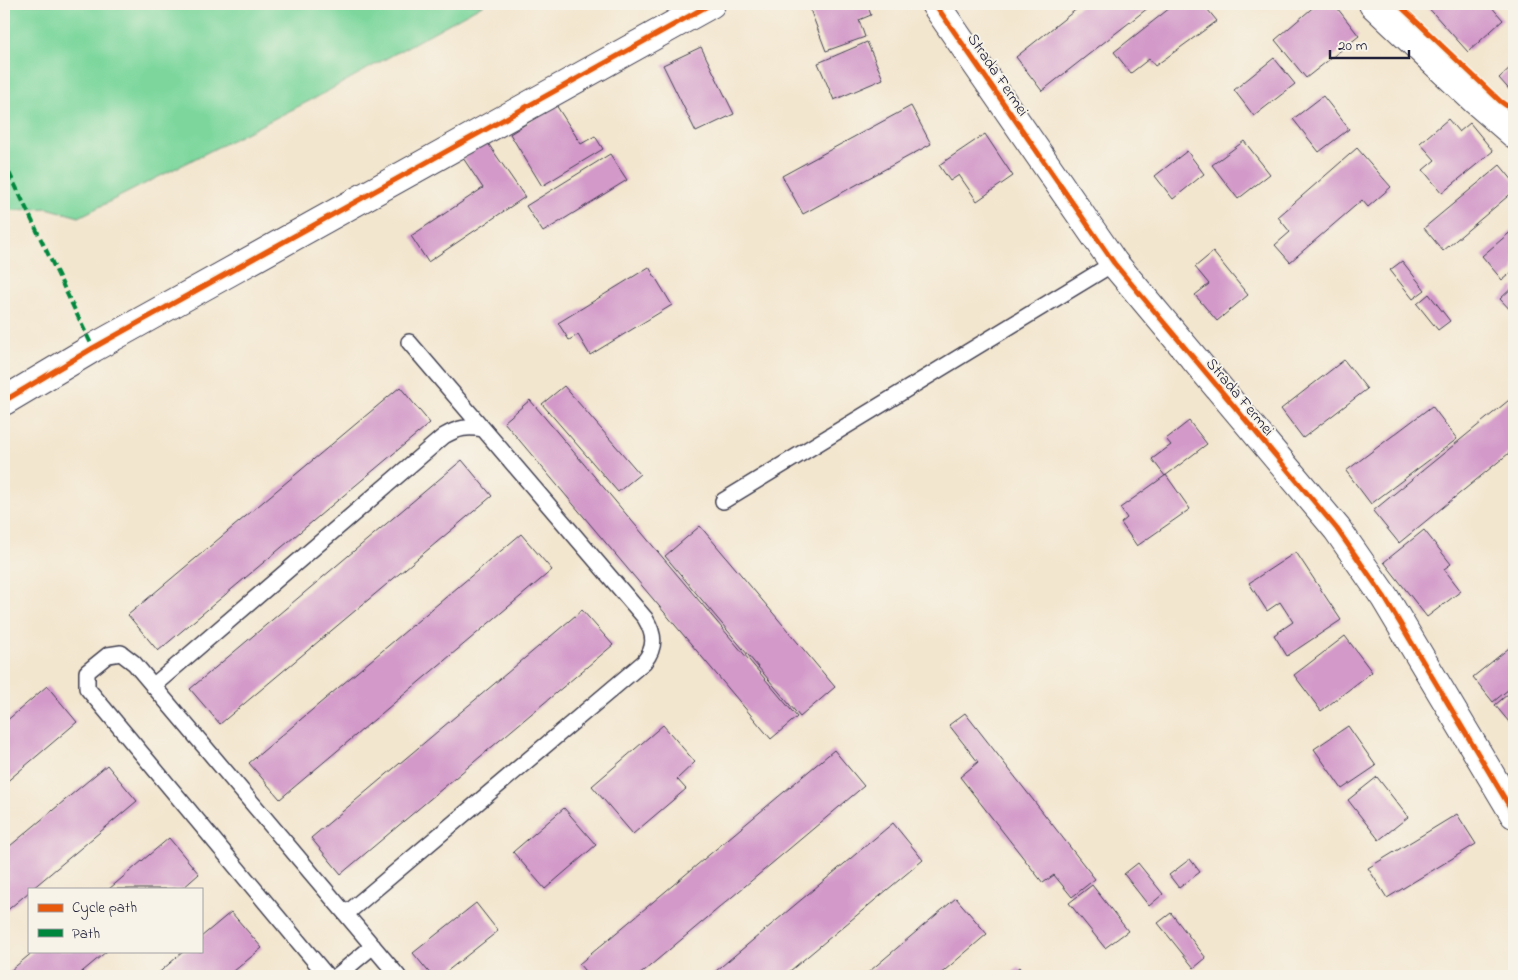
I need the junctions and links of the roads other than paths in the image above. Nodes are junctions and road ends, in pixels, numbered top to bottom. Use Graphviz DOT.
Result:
graph roads {
  1 [pos="712,4"];
  2 [pos="935,4"];
  3 [pos="1373,4"];
  4 [pos="1514,134"];
  5 [pos="1114,263"];
  6 [pos="409,342"];
  7 [pos="4,401"];
  8 [pos="483,429"];
  9 [pos="723,501"];
  10 [pos="153,686"];
  11 [pos="1514,814"];
  12 [pos="346,914"];
  13 [pos="373,946"];
  14 [pos="326,976"];
  15 [pos="337,976"];
  16 [pos="398,976"];
  1 -- 7 [label="street"];
  2 -- 5 [label="street, Strada Fermei"];
  3 -- 4 [label="street"];
  5 -- 9 [label="lane"];
  5 -- 11 [label="street, Strada Fermei"];
  6 -- 8 [label="lane"];
  8 -- 10 [label="lane"];
  8 -- 12 [label="lane"];
  10 -- 12 [label="lane"];
  10 -- 14 [label="lane"];
  12 -- 13 [label="lane"];
  13 -- 15 [label="lane"];
  13 -- 16 [label="lane"];
}
